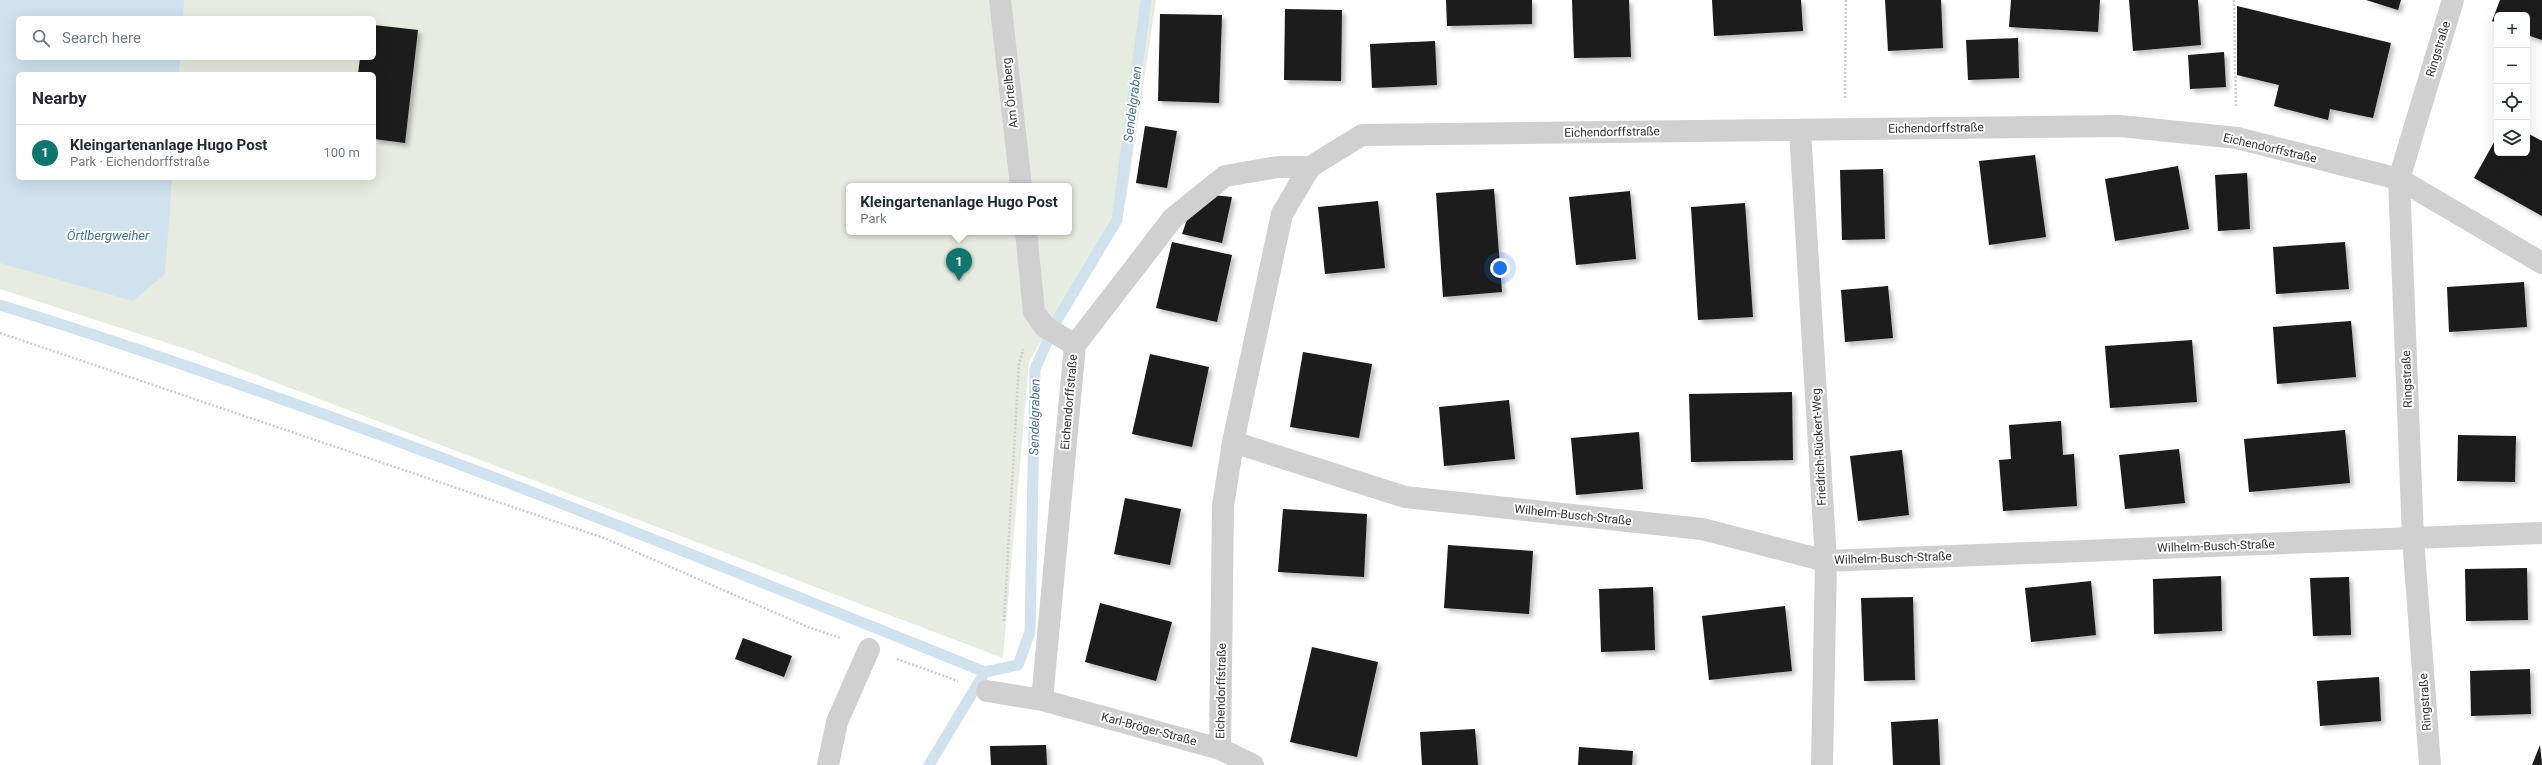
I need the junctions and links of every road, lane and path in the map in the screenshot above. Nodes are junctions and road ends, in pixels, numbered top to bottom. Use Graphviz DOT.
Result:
graph roads {
  1 [pos="1000,0"];
  2 [pos="1846,0"];
  3 [pos="2234,0"];
  4 [pos="2453,0"];
  5 [pos="1845,128"];
  6 [pos="1800,130"];
  7 [pos="2237,138"];
  8 [pos="1310,167"];
  9 [pos="2399,179"];
  10 [pos="1021,183"];
  11 [pos="1027,235"];
  12 [pos="2542,263"];
  13 [pos="1054,330"];
  14 [pos="0,333"];
  15 [pos="1233,442"];
  16 [pos="2542,533"];
  17 [pos="2413,538"];
  18 [pos="1826,561"];
  19 [pos="1004,620"];
  20 [pos="869,649"];
  21 [pos="963,682"];
  22 [pos="987,691"];
  23 [pos="1042,700"];
  24 [pos="1220,749"];
  25 [pos="828,765"];
  26 [pos="1253,765"];
  27 [pos="1822,765"];
  28 [pos="2430,765"];
  1 -- 10 [label="street, Am Örtelberg"];
  2 -- 5 [label="path"];
  3 -- 7 [label="path"];
  4 -- 9 [label="street, Ringstraße"];
  5 -- 6 [label="street, Eichendorffstraße"];
  5 -- 7 [label="street, Eichendorffstraße"];
  6 -- 8 [label="street, Eichendorffstraße"];
  6 -- 18 [label="street, Friedrich-Rückert-Weg"];
  7 -- 9 [label="street, Eichendorffstraße"];
  8 -- 13 [label="street, Eichendorffstraße"];
  8 -- 15 [label="street, Eichendorffstraße"];
  9 -- 12 [label="street, Eichendorffstraße"];
  9 -- 17 [label="street, Ringstraße"];
  11 -- 13 [label="street"];
  13 -- 19 [label="path"];
  13 -- 23 [label="street, Eichendorffstraße"];
  14 -- 20 [label="path"];
  15 -- 18 [label="street, Wilhelm-Busch-Straße"];
  15 -- 24 [label="street, Eichendorffstraße"];
  16 -- 17 [label="street, Wilhelm-Busch-Straße"];
  17 -- 18 [label="street, Wilhelm-Busch-Straße"];
  17 -- 28 [label="street, Ringstraße"];
  18 -- 27 [label="street, Friedrich-Rückert-Weg"];
  20 -- 21 [label="path"];
  20 -- 25 [label="street"];
  22 -- 23 [label="street, Karl-Bröger-Straße"];
  23 -- 24 [label="street, Karl-Bröger-Straße"];
  24 -- 26 [label="street, Karl-Bröger-Straße"];
}
